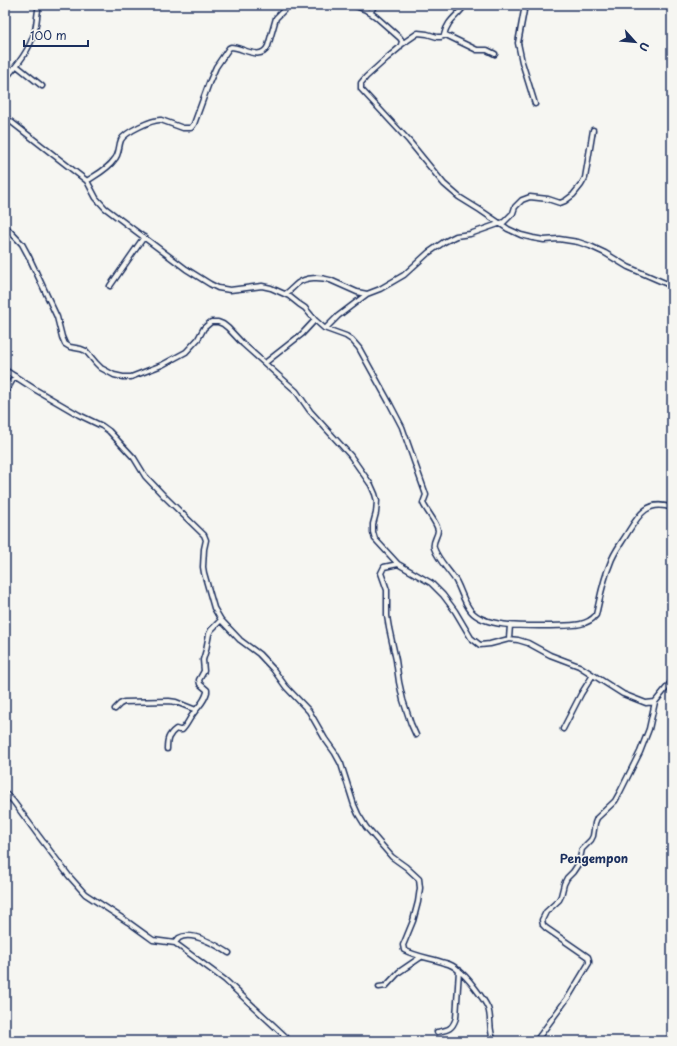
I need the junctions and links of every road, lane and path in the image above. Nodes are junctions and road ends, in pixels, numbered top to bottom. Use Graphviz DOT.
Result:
graph roads {
  1 [pos="39,5"];
  2 [pos="289,5"];
  3 [pos="353,5"];
  4 [pos="375,5"];
  5 [pos="465,5"];
  6 [pos="524,5"];
  7 [pos="370,12"];
  8 [pos="444,35"];
  9 [pos="402,44"];
  10 [pos="495,54"];
  11 [pos="17,66"];
  12 [pos="5,79"];
  13 [pos="42,86"];
  14 [pos="535,104"];
  15 [pos="5,117"];
  16 [pos="593,130"];
  17 [pos="87,181"];
  18 [pos="501,224"];
  19 [pos="5,226"];
  20 [pos="144,236"];
  21 [pos="110,286"];
  22 [pos="672,286"];
  23 [pos="285,294"];
  24 [pos="367,294"];
  25 [pos="315,320"];
  26 [pos="326,328"];
  27 [pos="265,363"];
  28 [pos="5,370"];
  29 [pos="15,376"];
  30 [pos="5,394"];
  31 [pos="672,508"];
  32 [pos="398,564"];
  33 [pos="221,620"];
  34 [pos="510,625"];
  35 [pos="509,639"];
  36 [pos="593,675"];
  37 [pos="672,681"];
  38 [pos="655,702"];
  39 [pos="115,709"];
  40 [pos="196,710"];
  41 [pos="563,729"];
  42 [pos="416,735"];
  43 [pos="167,750"];
  44 [pos="6,794"];
  45 [pos="5,800"];
  46 [pos="175,943"];
  47 [pos="229,953"];
  48 [pos="420,957"];
  49 [pos="459,970"];
  50 [pos="379,987"];
  51 [pos="437,1032"];
  52 [pos="288,1041"];
  53 [pos="494,1041"];
  54 [pos="536,1041"];
  1 -- 11 [label="street"];
  2 -- 17 [label="street"];
  3 -- 7 [label="street"];
  4 -- 7 [label="street"];
  5 -- 8 [label="street"];
  6 -- 14 [label="street"];
  7 -- 9 [label="street"];
  8 -- 9 [label="street"];
  8 -- 10 [label="street"];
  9 -- 18 [label="street"];
  11 -- 12 [label="street"];
  11 -- 13 [label="street"];
  15 -- 17 [label="street"];
  16 -- 18 [label="street"];
  17 -- 20 [label="street"];
  18 -- 22 [label="street"];
  18 -- 24 [label="street"];
  19 -- 27 [label="street"];
  20 -- 21 [label="street"];
  20 -- 23 [label="street"];
  23 -- 24 [label="street"];
  23 -- 25 [label="street"];
  24 -- 26 [label="street"];
  25 -- 26 [label="street"];
  25 -- 27 [label="street"];
  26 -- 34 [label="street"];
  27 -- 32 [label="street"];
  28 -- 29 [label="street"];
  29 -- 30 [label="street"];
  29 -- 33 [label="street"];
  31 -- 34 [label="street"];
  32 -- 35 [label="street"];
  32 -- 42 [label="street"];
  33 -- 40 [label="street"];
  33 -- 48 [label="street"];
  34 -- 35 [label="street"];
  35 -- 36 [label="street"];
  36 -- 38 [label="street"];
  36 -- 41 [label="street"];
  37 -- 38 [label="street"];
  38 -- 54 [label="street"];
  39 -- 40 [label="street"];
  40 -- 43 [label="street"];
  44 -- 45 [label="street"];
  44 -- 46 [label="street"];
  46 -- 47 [label="street"];
  46 -- 52 [label="street"];
  48 -- 49 [label="street"];
  48 -- 50 [label="street"];
  49 -- 51 [label="street"];
  49 -- 53 [label="street"];
}
